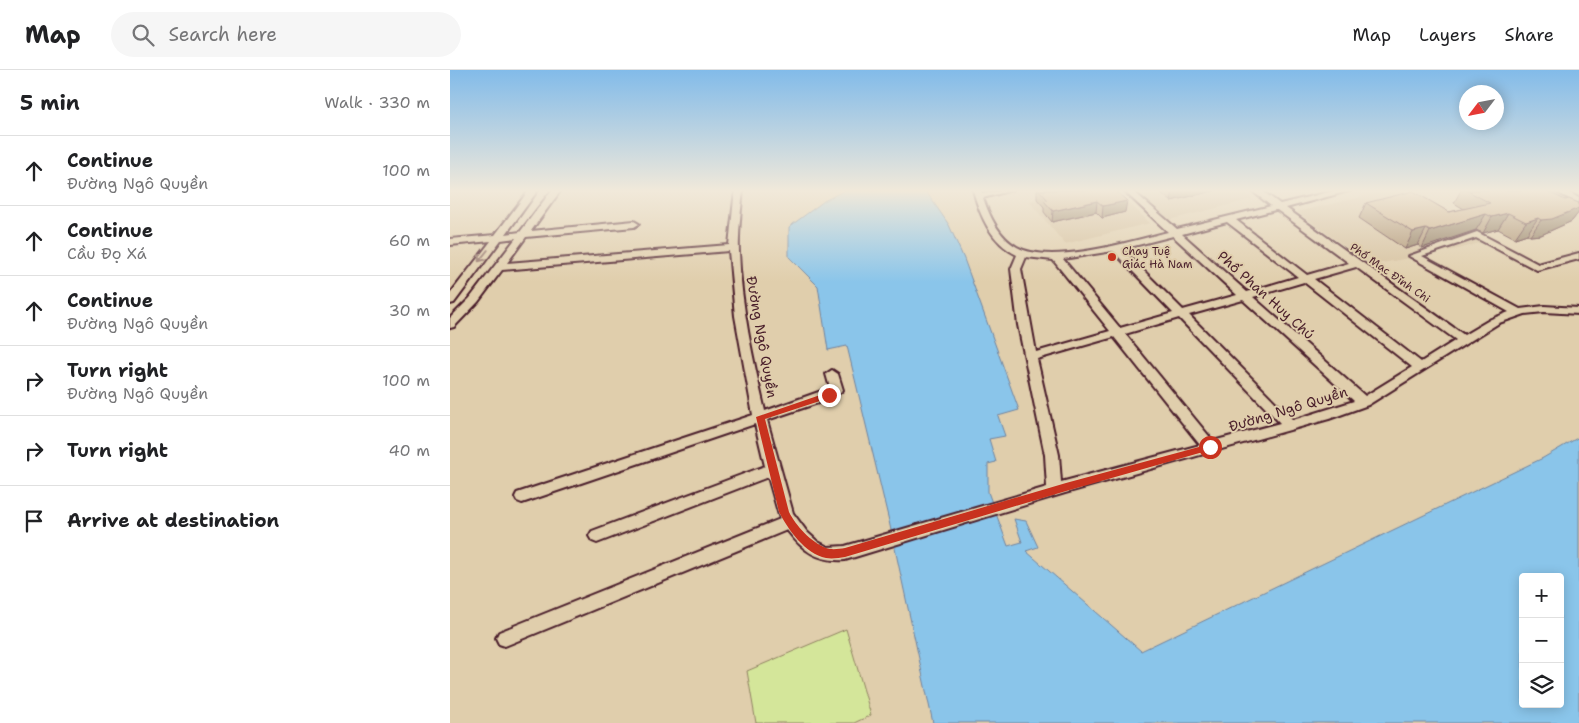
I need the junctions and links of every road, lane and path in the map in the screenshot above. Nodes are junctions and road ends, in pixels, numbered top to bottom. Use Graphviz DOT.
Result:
graph roads {
  1 [pos="511,220"];
  2 [pos="533,220"];
  3 [pos="736,220"];
  4 [pos="988,220"];
  5 [pos="1160,220"];
  6 [pos="1223,220"];
  7 [pos="1231,220"];
  8 [pos="1296,220"];
  9 [pos="634,224"];
  10 [pos="1174,233"];
  11 [pos="522,234"];
  12 [pos="499,237"];
  13 [pos="450,242"];
  14 [pos="1115,247"];
  15 [pos="734,248"];
  16 [pos="1023,254"];
  17 [pos="1055,256"];
  18 [pos="1579,256"];
  19 [pos="1356,264"];
  20 [pos="499,267"];
  21 [pos="1306,278"];
  22 [pos="463,281"];
  23 [pos="450,282"];
  24 [pos="1245,297"];
  25 [pos="474,300"];
  26 [pos="450,303"];
  27 [pos="1579,311"];
  28 [pos="1519,313"];
  29 [pos="1181,314"];
  30 [pos="450,324"];
  31 [pos="1118,333"];
  32 [pos="450,336"];
  33 [pos="1464,340"];
  34 [pos="1031,357"];
  35 [pos="1421,368"];
  36 [pos="832,374"];
  37 [pos="1364,402"];
  38 [pos="760,417"];
  39 [pos="1291,426"];
  40 [pos="1210,447"];
  41 [pos="773,469"];
  42 [pos="1054,490"];
  43 [pos="522,497"];
  44 [pos="789,522"];
  45 [pos="597,536"];
  46 [pos="505,638"];
  1 -- 12 [label="street"];
  2 -- 11 [label="street"];
  3 -- 15 [label="street, Đường Ngô Quyền"];
  4 -- 16 [label="street"];
  5 -- 10 [label="street, Phố Phan Huy Chú"];
  6 -- 10 [label="street"];
  7 -- 21 [label="street"];
  8 -- 19 [label="street, Phố Mạc Đĩnh Chi"];
  9 -- 11 [label="street"];
  10 -- 14 [label="street"];
  10 -- 24 [label="street, Phố Phan Huy Chú"];
  11 -- 12 [label="street"];
  11 -- 20 [label="street"];
  12 -- 13 [label="street"];
  12 -- 22 [label="street, one-way"];
  14 -- 17 [label="street"];
  14 -- 29 [label="street"];
  15 -- 20 [label="street"];
  15 -- 38 [label="street, Đường Ngô Quyền"];
  16 -- 17 [label="street"];
  16 -- 34 [label="street"];
  17 -- 31 [label="street"];
  18 -- 28 [label="street"];
  19 -- 21 [label="street"];
  19 -- 33 [label="street, Phố Mạc Đĩnh Chi"];
  20 -- 25 [label="street"];
  21 -- 24 [label="street"];
  21 -- 35 [label="street"];
  22 -- 23 [label="street"];
  22 -- 26 [label="street"];
  24 -- 29 [label="street"];
  24 -- 37 [label="street, Phố Phan Huy Chú"];
  25 -- 26 [label="street"];
  25 -- 30 [label="street"];
  27 -- 28 [label="street, Đường Ngô Quyền"];
  28 -- 33 [label="street, Đường Ngô Quyền"];
  29 -- 31 [label="street"];
  29 -- 39 [label="street"];
  30 -- 32 [label="street"];
  31 -- 34 [label="street"];
  31 -- 40 [label="street"];
  33 -- 35 [label="street, Đường Ngô Quyền"];
  34 -- 42 [label="street"];
  35 -- 37 [label="street, Đường Ngô Quyền"];
  36 -- 38 [label="street"];
  37 -- 39 [label="street, Đường Ngô Quyền"];
  38 -- 41 [label="street, Đường Ngô Quyền"];
  38 -- 43 [label="street"];
  39 -- 40 [label="street, Đường Ngô Quyền"];
  40 -- 42 [label="street, Đường Ngô Quyền"];
  41 -- 44 [label="street, Đường Ngô Quyền"];
  41 -- 45 [label="street"];
  42 -- 44 [label="street, Đường Ngô Quyền"];
  44 -- 46 [label="street"];
}
